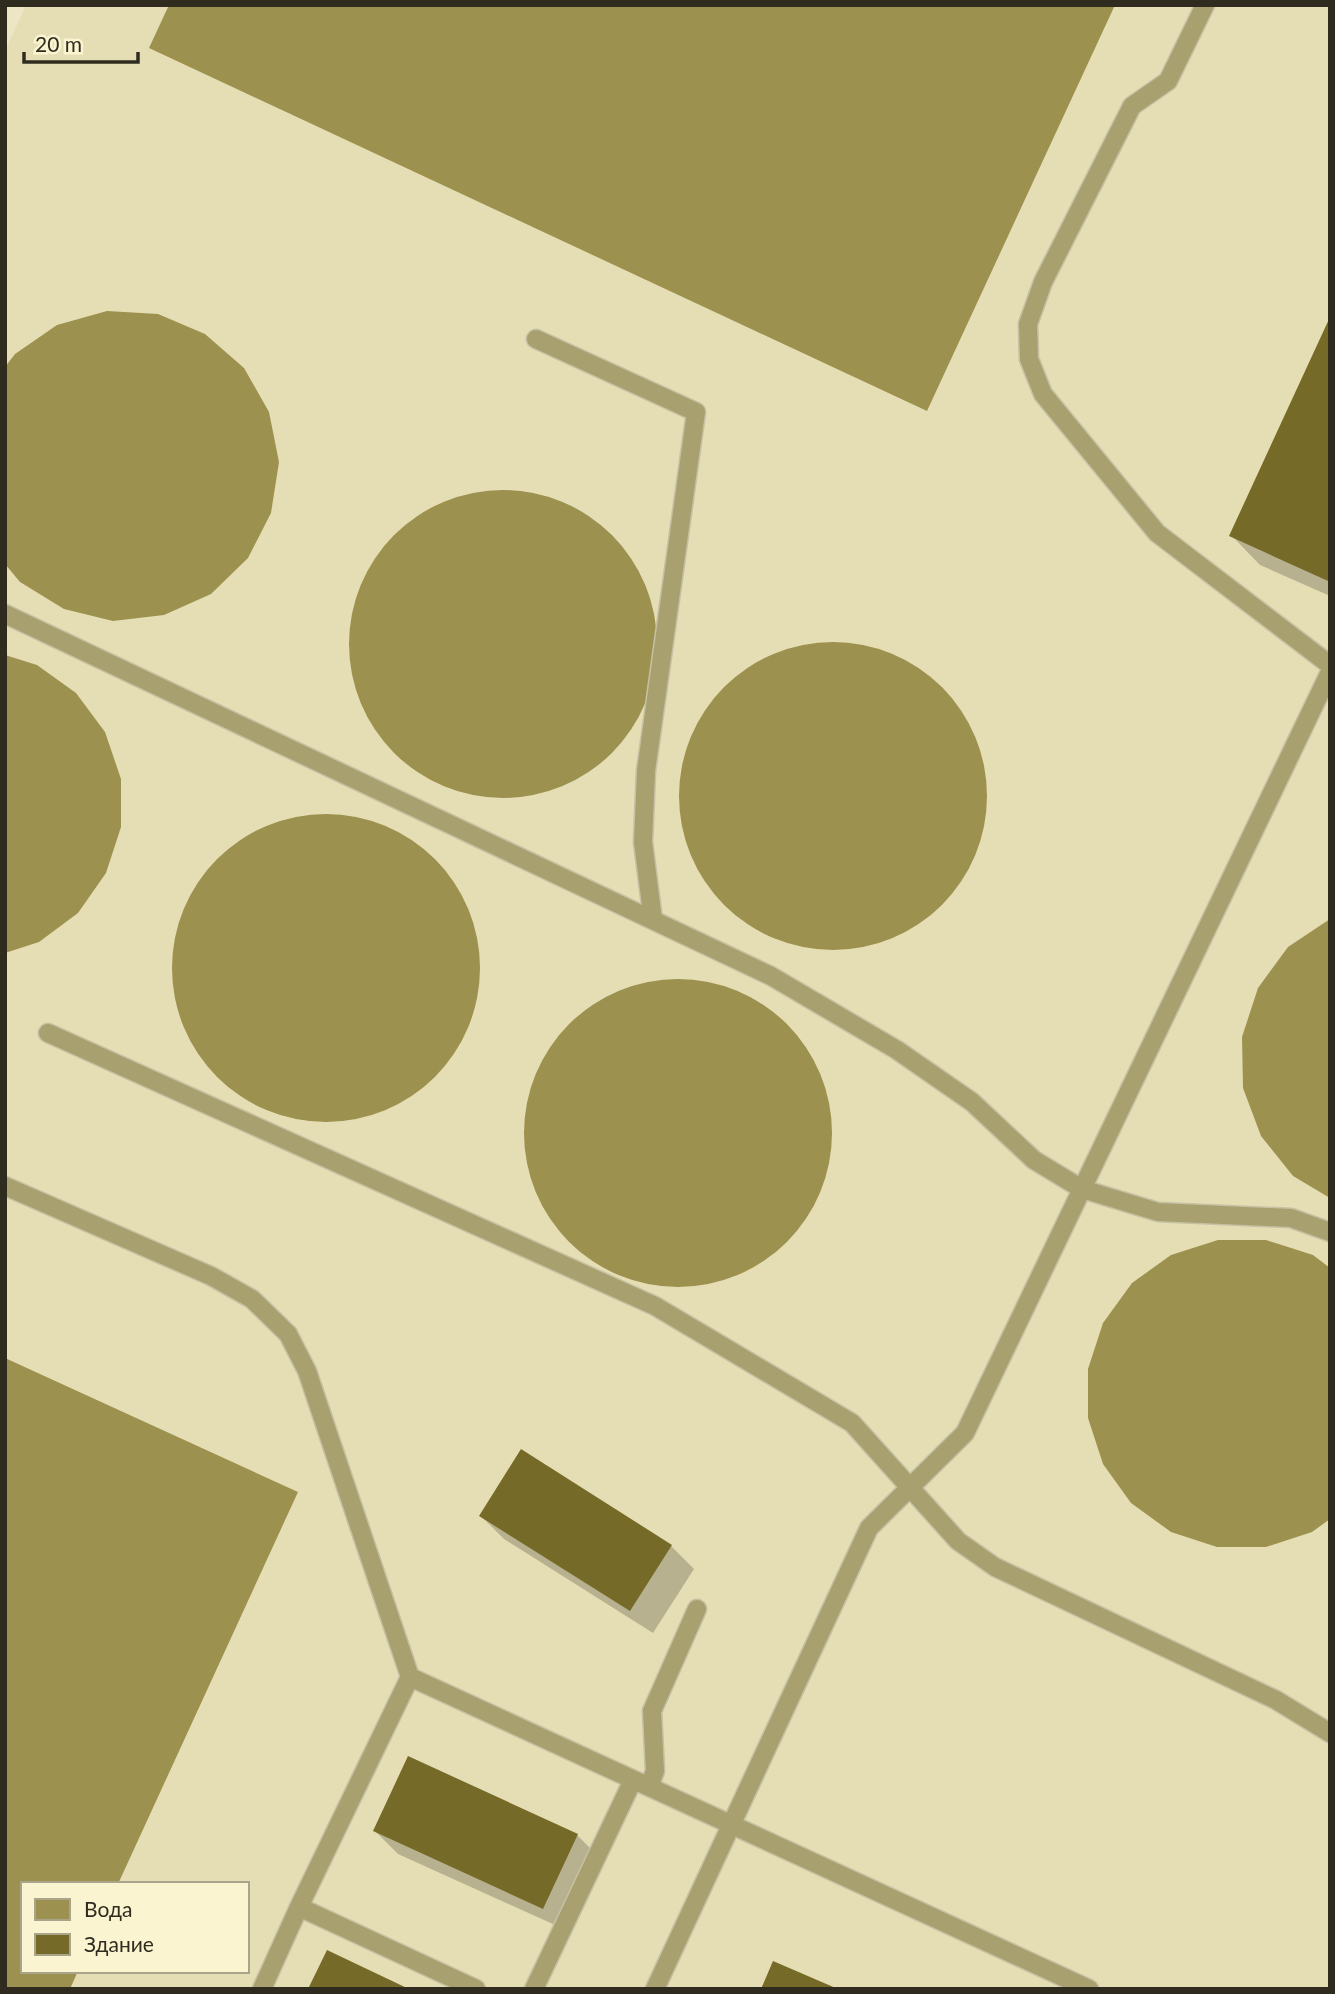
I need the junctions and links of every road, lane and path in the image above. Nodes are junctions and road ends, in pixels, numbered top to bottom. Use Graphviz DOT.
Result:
graph roads {
  1 [pos="1205,5"];
  2 [pos="536,339"];
  3 [pos="5,614"];
  4 [pos="1330,665"];
  5 [pos="1330,672"];
  6 [pos="653,920"];
  7 [pos="48,1033"];
  8 [pos="5,1186"];
  9 [pos="1082,1189"];
  10 [pos="1330,1232"];
  11 [pos="910,1488"];
  12 [pos="697,1609"];
  13 [pos="410,1677"];
  14 [pos="1330,1733"];
  15 [pos="641,1784"];
  16 [pos="731,1825"];
  17 [pos="299,1907"];
  18 [pos="262,1989"];
  19 [pos="476,1989"];
  20 [pos="534,1989"];
  21 [pos="655,1989"];
  22 [pos="1088,1989"];
  1 -- 4 [label="lane"];
  2 -- 6 [label="lane"];
  3 -- 6 [label="lane"];
  5 -- 9 [label="lane"];
  6 -- 9 [label="lane"];
  7 -- 11 [label="lane"];
  8 -- 13 [label="lane"];
  9 -- 10 [label="lane"];
  9 -- 11 [label="lane"];
  11 -- 14 [label="lane"];
  11 -- 16 [label="lane"];
  12 -- 15 [label="lane"];
  13 -- 15 [label="lane"];
  13 -- 17 [label="lane"];
  15 -- 16 [label="lane"];
  15 -- 20 [label="lane"];
  16 -- 21 [label="lane"];
  16 -- 22 [label="lane"];
  17 -- 18 [label="lane"];
  17 -- 19 [label="lane"];
}
